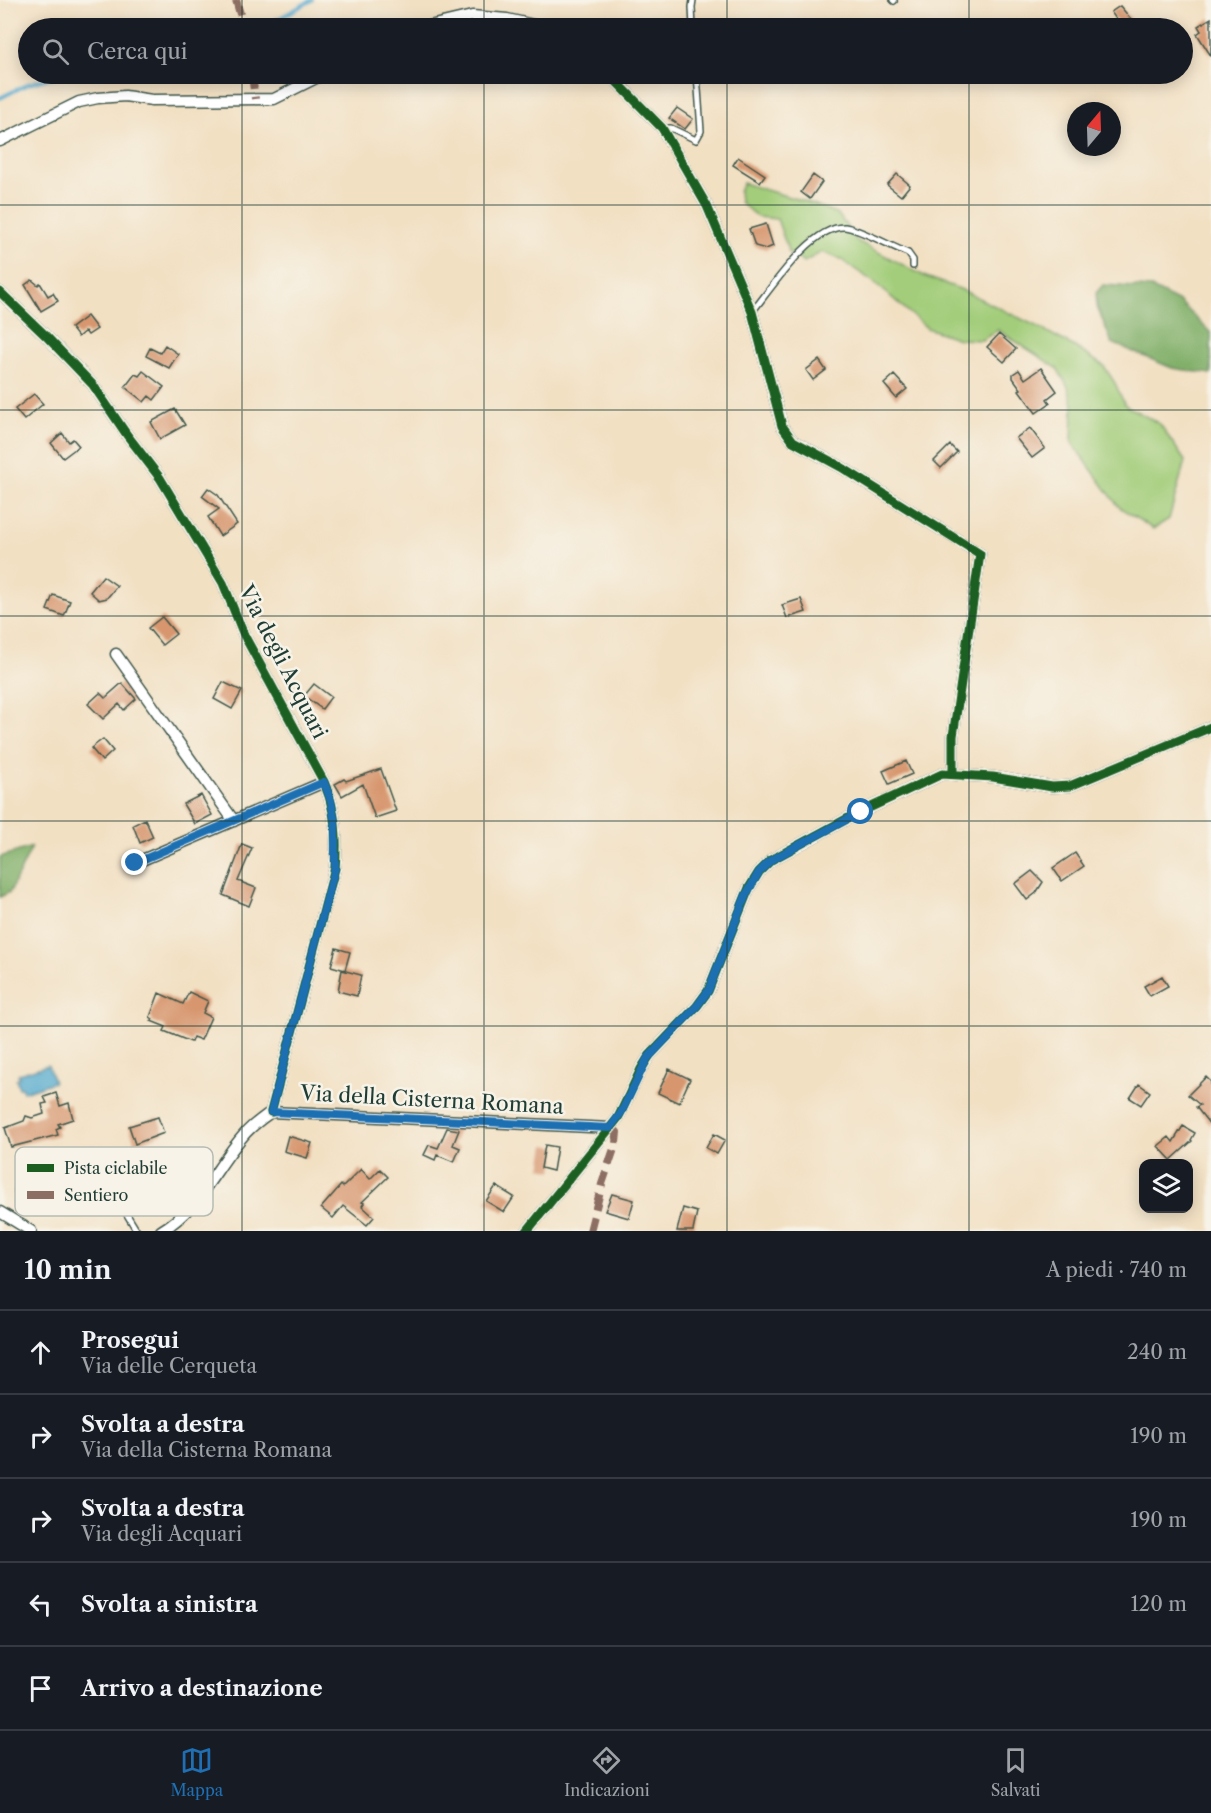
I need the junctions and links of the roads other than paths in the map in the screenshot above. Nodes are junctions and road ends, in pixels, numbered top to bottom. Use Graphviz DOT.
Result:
graph roads {
  1 [pos="693,0"];
  2 [pos="464,18"];
  3 [pos="495,18"];
  4 [pos="693,18"];
  5 [pos="304,84"];
  6 [pos="619,84"];
  7 [pos="698,84"];
  8 [pos="662,128"];
  9 [pos="0,141"];
  10 [pos="913,266"];
  11 [pos="0,292"];
  12 [pos="752,312"];
  13 [pos="116,654"];
  14 [pos="1211,727"];
  15 [pos="952,773"];
  16 [pos="324,782"];
  17 [pos="234,821"];
  18 [pos="135,863"];
  19 [pos="271,1112"];
  20 [pos="610,1128"];
  21 [pos="213,1176"];
  22 [pos="0,1212"];
  23 [pos="128,1216"];
  24 [pos="181,1216"];
  25 [pos="31,1231"];
  26 [pos="137,1231"];
  27 [pos="161,1231"];
  28 [pos="527,1231"];
  1 -- 4 [label="lane"];
  2 -- 3 [label="street"];
  5 -- 9 [label="street"];
  6 -- 8 [label="street"];
  7 -- 8 [label="lane"];
  8 -- 12 [label="street"];
  10 -- 12 [label="lane"];
  11 -- 16 [label="street, Via degli Acquari"];
  12 -- 15 [label="street"];
  13 -- 17 [label="street"];
  14 -- 15 [label="street"];
  15 -- 20 [label="street"];
  16 -- 17 [label="street"];
  16 -- 19 [label="street, Via degli Acquari"];
  17 -- 18 [label="street"];
  19 -- 20 [label="street, Via della Cisterna Romana"];
  19 -- 21 [label="street, Via della Cisterna Romana"];
  20 -- 28 [label="street"];
  22 -- 25 [label="street"];
  23 -- 26 [label="lane"];
  24 -- 27 [label="street, Via della Cisterna Romana"];
}
